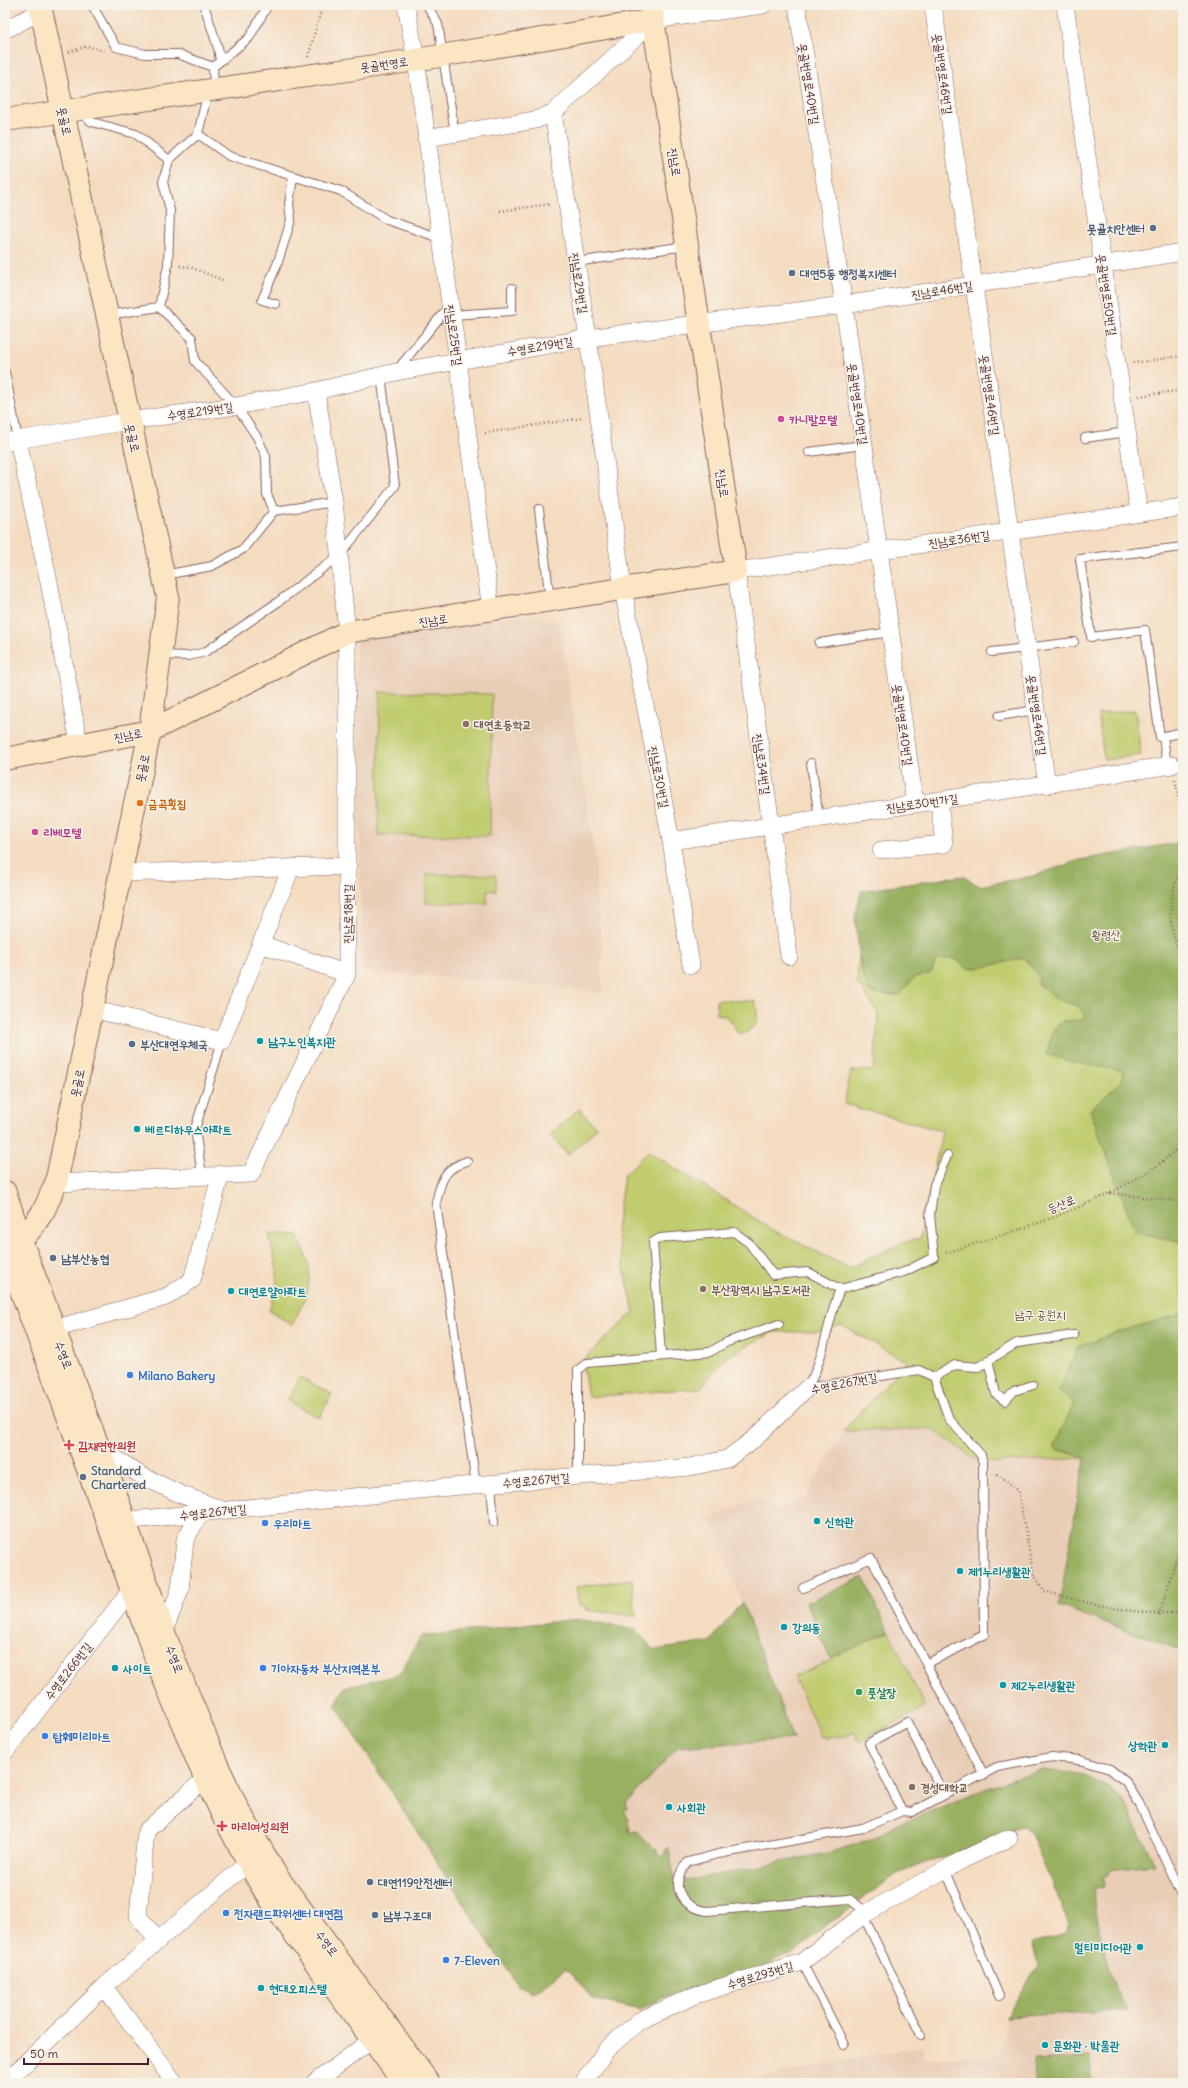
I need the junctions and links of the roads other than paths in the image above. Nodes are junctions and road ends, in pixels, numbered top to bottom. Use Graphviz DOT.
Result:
graph roads {
  1 [pos="92,5"];
  2 [pos="204,5"];
  3 [pos="268,5"];
  4 [pos="406,5"];
  5 [pos="427,5"];
  6 [pos="763,5"];
  7 [pos="797,5"];
  8 [pos="933,5"];
  9 [pos="1065,5"];
  10 [pos="41,8"];
  11 [pos="653,13"];
  12 [pos="5,30"];
  13 [pos="443,55"];
  14 [pos="416,60"];
  15 [pos="216,64"];
  16 [pos="211,89"];
  17 [pos="69,109"];
  18 [pos="553,113"];
  19 [pos="5,120"];
  20 [pos="198,134"];
  21 [pos="455,134"];
  22 [pos="426,138"];
  23 [pos="169,160"];
  24 [pos="293,177"];
  25 [pos="440,238"];
  26 [pos="688,246"];
  27 [pos="1183,252"];
  28 [pos="576,262"];
  29 [pos="1103,264"];
  30 [pos="974,285"];
  31 [pos="512,288"];
  32 [pos="276,304"];
  33 [pos="844,305"];
  34 [pos="159,307"];
  35 [pos="451,310"];
  36 [pos="106,315"];
  37 [pos="700,324"];
  38 [pos="588,338"];
  39 [pos="458,360"];
  40 [pos="5,372"];
  41 [pos="389,373"];
  42 [pos="316,392"];
  43 [pos="236,406"];
  44 [pos="129,421"];
  45 [pos="1128,432"];
  46 [pos="1085,438"];
  47 [pos="12,441"];
  48 [pos="863,445"];
  49 [pos="809,452"];
  50 [pos="334,502"];
  51 [pos="1183,507"];
  52 [pos="539,509"];
  53 [pos="274,511"];
  54 [pos="1139,513"];
  55 [pos="1010,532"];
  56 [pos="1183,547"];
  57 [pos="878,551"];
  58 [pos="340,555"];
  59 [pos="736,571"];
  60 [pos="163,575"];
  61 [pos="623,589"];
  62 [pos="550,601"];
  63 [pos="491,611"];
  64 [pos="347,632"];
  65 [pos="890,632"];
  66 [pos="819,642"];
  67 [pos="1074,642"];
  68 [pos="1027,648"];
  69 [pos="992,652"];
  70 [pos="160,655"];
  71 [pos="1036,710"];
  72 [pos="999,716"];
  73 [pos="150,731"];
  74 [pos="1183,734"];
  75 [pos="1163,736"];
  76 [pos="78,744"];
  77 [pos="5,759"];
  78 [pos="811,762"];
  79 [pos="1170,765"];
  80 [pos="1047,785"];
  81 [pos="939,800"];
  82 [pos="915,804"];
  83 [pos="820,818"];
  84 [pos="771,826"];
  85 [pos="671,841"];
  86 [pos="881,850"];
  87 [pos="348,866"];
  88 [pos="291,868"];
  89 [pos="120,873"];
  90 [pos="261,944"];
  91 [pos="789,956"];
  92 [pos="691,965"];
  93 [pos="347,974"];
  94 [pos="92,1009"];
  95 [pos="222,1041"];
  96 [pos="947,1156"];
  97 [pos="467,1162"];
  98 [pos="222,1174"];
  99 [pos="202,1175"];
  100 [pos="56,1183"];
  101 [pos="5,1192"];
  102 [pos="11,1248"];
  103 [pos="840,1289"];
  104 [pos="779,1324"];
  105 [pos="54,1329"];
  106 [pos="1074,1336"];
  107 [pos="661,1355"];
  108 [pos="988,1360"];
  109 [pos="934,1377"];
  110 [pos="1033,1385"];
  111 [pos="807,1388"];
  112 [pos="98,1447"];
  113 [pos="578,1476"];
  114 [pos="483,1485"];
  115 [pos="224,1511"];
  116 [pos="200,1513"];
  117 [pos="117,1522"];
  118 [pos="494,1522"];
  119 [pos="803,1588"];
  120 [pos="131,1590"];
  121 [pos="164,1631"];
  122 [pos="926,1664"];
  123 [pos="5,1752"];
  124 [pos="984,1774"];
  125 [pos="206,1778"];
  126 [pos="944,1795"];
  127 [pos="902,1811"];
  128 [pos="1010,1838"];
  129 [pos="248,1863"];
  130 [pos="945,1870"];
  131 [pos="1183,1898"];
  132 [pos="866,1914"];
  133 [pos="158,1941"];
  134 [pos="802,1962"];
  135 [pos="104,1987"];
  136 [pos="999,1996"];
  137 [pos="921,2035"];
  138 [pos="373,2039"];
  139 [pos="844,2044"];
  140 [pos="5,2083"];
  141 [pos="175,2083"];
  142 [pos="314,2083"];
  143 [pos="404,2083"];
  144 [pos="429,2083"];
  145 [pos="583,2083"];
  1 -- 15 [label="lane"];
  2 -- 15 [label="lane"];
  3 -- 15 [label="lane"];
  4 -- 14 [label="street, 진남로25번길"];
  5 -- 13 [label="lane"];
  6 -- 11 [label="street, 못골번영로"];
  7 -- 33 [label="street, 못골번영로40번길"];
  8 -- 30 [label="street, 못골번영로46번길"];
  9 -- 29 [label="street, 못골번영로50번길"];
  10 -- 12 [label="street"];
  10 -- 17 [label="main road, 못골로"];
  11 -- 13 [label="main road, 못골번영로"];
  11 -- 18 [label="street"];
  11 -- 26 [label="main road, 진남로"];
  13 -- 14 [label="main road, 못골번영로"];
  13 -- 21 [label="lane"];
  14 -- 16 [label="main road, 못골번영로"];
  14 -- 22 [label="street, 진남로25번길"];
  15 -- 16 [label="lane"];
  16 -- 17 [label="main road, 못골번영로"];
  16 -- 20 [label="lane"];
  17 -- 19 [label="main road, 못골번영로"];
  17 -- 23 [label="lane"];
  17 -- 36 [label="main road, 못골로"];
  18 -- 21 [label="street"];
  18 -- 28 [label="street, 진남로29번길"];
  20 -- 23 [label="lane"];
  20 -- 24 [label="lane"];
  21 -- 22 [label="street"];
  22 -- 25 [label="street, 진남로25번길"];
  23 -- 34 [label="lane"];
  24 -- 25 [label="lane"];
  24 -- 32 [label="lane"];
  25 -- 35 [label="street, 진남로25번길"];
  26 -- 28 [label="lane"];
  26 -- 37 [label="main road, 진남로"];
  27 -- 29 [label="street, 진남로46번길"];
  28 -- 38 [label="street, 진남로29번길"];
  29 -- 30 [label="street, 진남로46번길"];
  29 -- 45 [label="street, 못골번영로50번길"];
  30 -- 33 [label="street, 진남로46번길"];
  30 -- 55 [label="street, 못골번영로46번길"];
  31 -- 35 [label="lane"];
  33 -- 37 [label="street, 진남로46번길"];
  33 -- 48 [label="street, 못골번영로40번길"];
  34 -- 36 [label="lane"];
  34 -- 43 [label="lane"];
  35 -- 39 [label="street, 진남로25번길"];
  35 -- 41 [label="lane"];
  36 -- 44 [label="main road, 못골로"];
  37 -- 38 [label="street, 수영로219번길"];
  37 -- 59 [label="main road, 진남로"];
  38 -- 39 [label="street, 수영로219번길"];
  38 -- 61 [label="street, 진남로29번길"];
  39 -- 41 [label="street, 수영로219번길"];
  39 -- 63 [label="street, 진남로25번길"];
  40 -- 47 [label="lane"];
  41 -- 42 [label="street, 수영로219번길"];
  41 -- 58 [label="lane"];
  42 -- 43 [label="street, 수영로219번길"];
  42 -- 50 [label="street"];
  43 -- 44 [label="street, 수영로219번길"];
  43 -- 53 [label="lane"];
  44 -- 47 [label="street, 수영로219번길"];
  44 -- 60 [label="main road, 못골로"];
  45 -- 46 [label="lane"];
  45 -- 54 [label="street, 못골번영로50번길"];
  47 -- 76 [label="street"];
  48 -- 49 [label="lane"];
  48 -- 57 [label="street, 못골번영로40번길"];
  50 -- 53 [label="lane"];
  50 -- 58 [label="street"];
  51 -- 54 [label="street, 진남로36번길"];
  52 -- 62 [label="lane"];
  53 -- 60 [label="lane"];
  54 -- 55 [label="street, 진남로36번길"];
  55 -- 57 [label="street, 진남로36번길"];
  55 -- 68 [label="street, 못골번영로46번길"];
  56 -- 75 [label="lane"];
  57 -- 59 [label="street, 진남로36번길"];
  57 -- 65 [label="street, 못골번영로40번길"];
  58 -- 64 [label="street"];
  58 -- 70 [label="lane"];
  59 -- 61 [label="main road, 진남로"];
  59 -- 84 [label="street, 진남로34번길"];
  60 -- 70 [label="main road, 못골로"];
  61 -- 62 [label="main road, 진남로"];
  61 -- 85 [label="street, 진남로30번길"];
  62 -- 63 [label="main road, 진남로"];
  63 -- 64 [label="main road, 진남로"];
  64 -- 73 [label="main road, 진남로"];
  64 -- 87 [label="street, 진남로18번길"];
  65 -- 66 [label="lane"];
  65 -- 82 [label="street, 못골번영로40번길"];
  67 -- 68 [label="lane"];
  68 -- 69 [label="lane"];
  68 -- 71 [label="street, 못골번영로46번길"];
  70 -- 73 [label="main road, 못골로"];
  71 -- 72 [label="lane"];
  71 -- 80 [label="street, 못골번영로46번길"];
  73 -- 76 [label="main road, 진남로"];
  73 -- 89 [label="main road, 못골로"];
  74 -- 75 [label="lane"];
  75 -- 79 [label="lane"];
  76 -- 77 [label="main road, 진남로"];
  78 -- 83 [label="lane"];
  79 -- 80 [label="street, 진남로30번가길"];
  80 -- 81 [label="street, 진남로30번가길"];
  81 -- 82 [label="street, 진남로30번가길"];
  81 -- 86 [label="street"];
  82 -- 83 [label="street, 진남로30번가길"];
  83 -- 84 [label="street, 진남로30번가길"];
  84 -- 85 [label="street, 진남로30번가길"];
  84 -- 91 [label="street, 진남로34번길"];
  85 -- 92 [label="street, 진남로30번길"];
  87 -- 88 [label="street"];
  87 -- 93 [label="street, 진남로18번길"];
  88 -- 89 [label="street"];
  88 -- 90 [label="street"];
  89 -- 94 [label="main road, 못골로"];
  90 -- 93 [label="street"];
  90 -- 95 [label="street"];
  93 -- 98 [label="street, 진남로18번길"];
  94 -- 95 [label="street"];
  94 -- 100 [label="main road, 못골로"];
  95 -- 99 [label="lane"];
  96 -- 103 [label="lane"];
  97 -- 114 [label="lane"];
  98 -- 99 [label="street"];
  98 -- 105 [label="street"];
  99 -- 100 [label="street"];
  100 -- 102 [label="main road, 못골로"];
  101 -- 102 [label="main road, 수영로"];
  102 -- 105 [label="main road, 수영로"];
  102 -- 117 [label="main road, 수영로"];
  103 -- 107 [label="lane"];
  103 -- 111 [label="lane"];
  104 -- 107 [label="lane"];
  105 -- 112 [label="main road, 수영로"];
  106 -- 108 [label="lane"];
  107 -- 113 [label="lane"];
  108 -- 109 [label="lane"];
  108 -- 110 [label="lane"];
  109 -- 111 [label="lane, 수영로267번길"];
  109 -- 122 [label="lane"];
  111 -- 113 [label="street, 수영로267번길"];
  112 -- 115 [label="street"];
  112 -- 117 [label="main road, 수영로"];
  113 -- 114 [label="street, 수영로267번길"];
  114 -- 115 [label="street, 수영로267번길"];
  114 -- 118 [label="lane"];
  115 -- 116 [label="street, 수영로267번길"];
  116 -- 117 [label="street, 수영로267번길"];
  116 -- 121 [label="street"];
  117 -- 120 [label="main road, 수영로"];
  117 -- 121 [label="main road, 수영로"];
  119 -- 122 [label="lane"];
  120 -- 123 [label="street, 수영로266번길"];
  120 -- 125 [label="main road, 수영로"];
  121 -- 144 [label="main road, 수영로"];
  122 -- 124 [label="lane"];
  124 -- 126 [label="lane"];
  124 -- 131 [label="lane"];
  125 -- 129 [label="main road, 수영로"];
  125 -- 133 [label="street"];
  126 -- 127 [label="lane"];
  126 -- 127 [label="lane"];
  127 -- 132 [label="lane"];
  128 -- 130 [label="street, 수영로293번길"];
  129 -- 133 [label="street"];
  129 -- 138 [label="main road, 수영로"];
  130 -- 132 [label="street, 수영로293번길"];
  130 -- 136 [label="lane"];
  132 -- 134 [label="street, 수영로293번길"];
  132 -- 137 [label="lane"];
  133 -- 135 [label="street"];
  134 -- 139 [label="lane"];
  134 -- 145 [label="street, 수영로293번길"];
  135 -- 140 [label="street"];
  135 -- 141 [label="street"];
  138 -- 142 [label="street"];
  138 -- 143 [label="main road, 수영로"];
}
